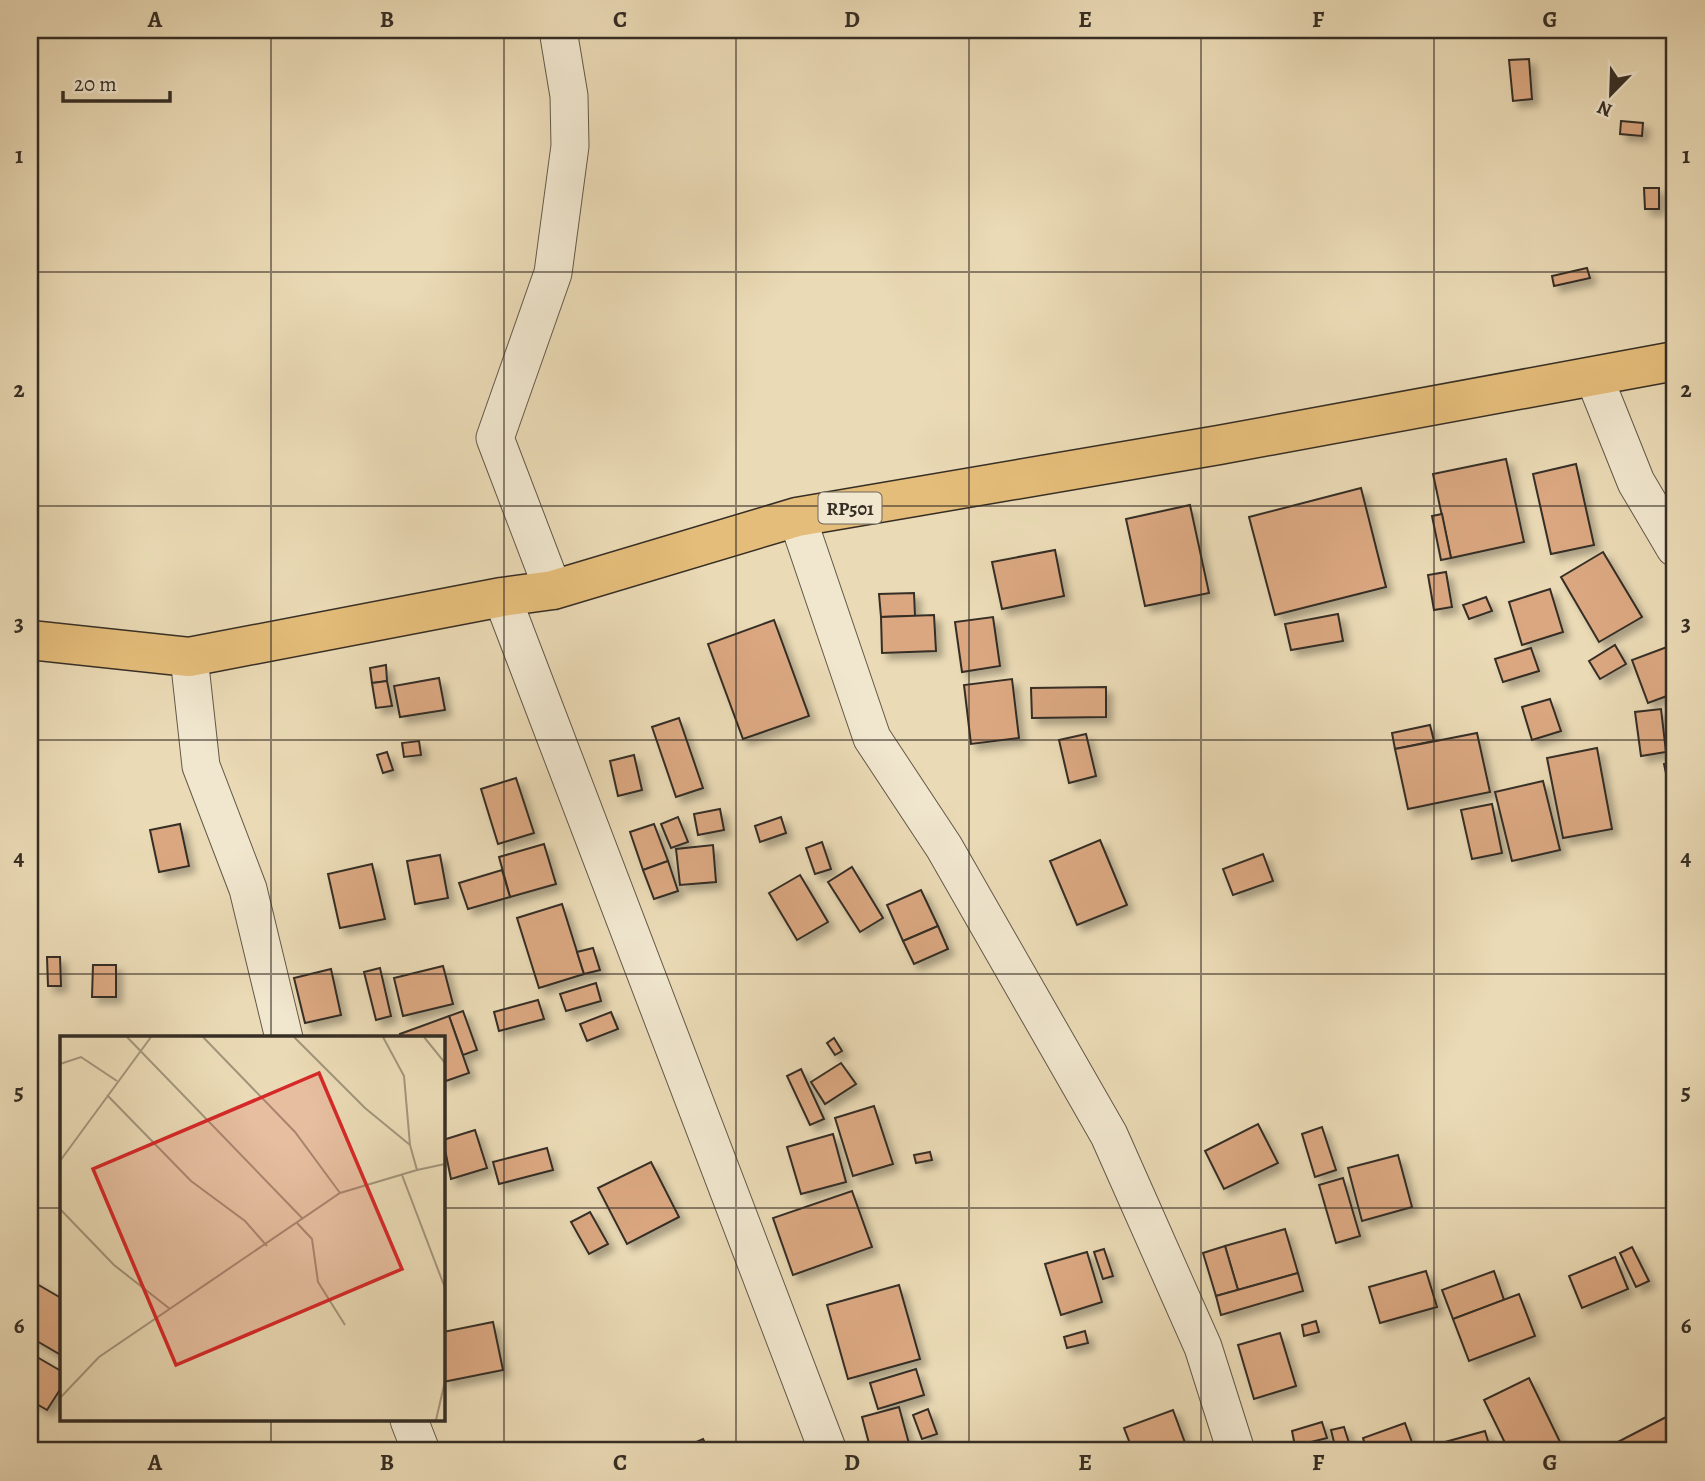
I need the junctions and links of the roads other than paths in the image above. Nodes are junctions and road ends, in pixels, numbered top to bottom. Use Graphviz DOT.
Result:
graph roads {
  1 [pos="558,30"];
  2 [pos="1675,361"];
  3 [pos="1594,377"];
  4 [pos="797,517"];
  5 [pos="1675,548"];
  6 [pos="552,590"];
  7 [pos="502,597"];
  8 [pos="30,640"];
  9 [pos="189,657"];
  10 [pos="284,1036"];
  11 [pos="410,1422"];
  12 [pos="421,1451"];
  13 [pos="828,1451"];
  14 [pos="1236,1451"];
  1 -- 6 [label="street"];
  2 -- 3 [label="main road, RP501"];
  3 -- 4 [label="main road, RP501"];
  3 -- 5 [label="street"];
  4 -- 6 [label="main road, RP501"];
  4 -- 14 [label="street"];
  6 -- 7 [label="main road, RP501"];
  7 -- 9 [label="main road, RP501"];
  7 -- 13 [label="street"];
  8 -- 9 [label="main road, RP501"];
  9 -- 10 [label="street"];
  11 -- 12 [label="street"];
}
